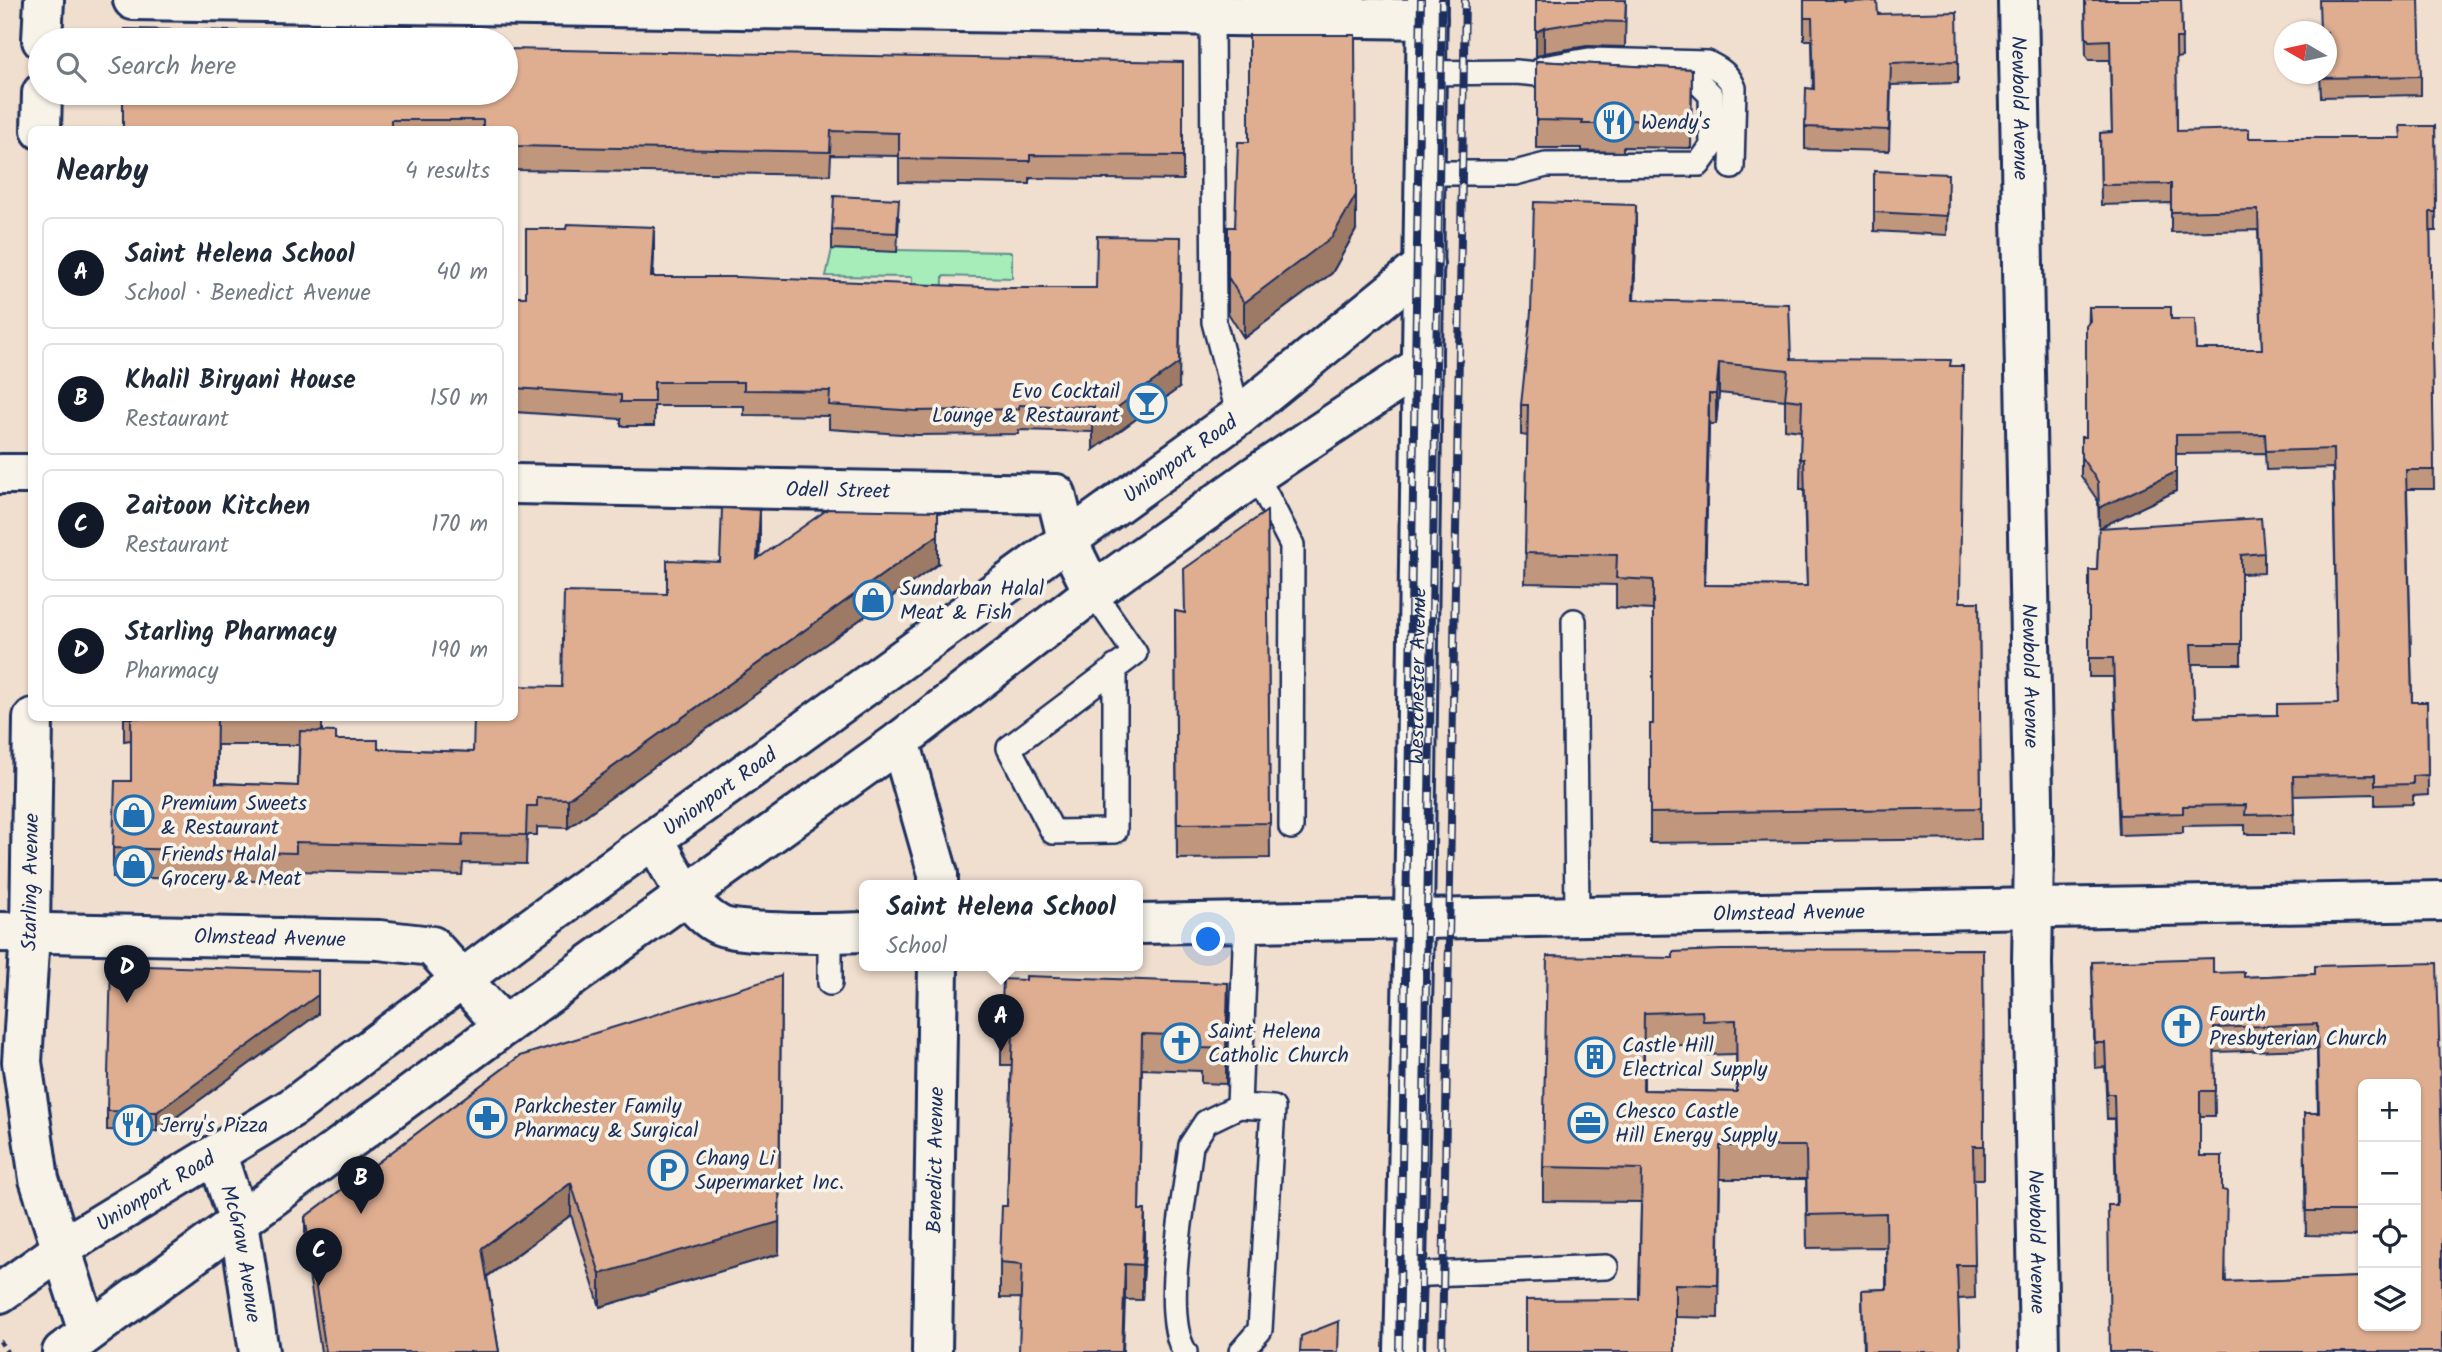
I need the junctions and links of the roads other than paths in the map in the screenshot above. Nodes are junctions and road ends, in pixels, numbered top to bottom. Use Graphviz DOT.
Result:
graph roads {
  1 [pos="44,0"];
  2 [pos="133,0"];
  3 [pos="2018,0"];
  4 [pos="1427,10"];
  5 [pos="1212,16"];
  6 [pos="43,28"];
  7 [pos="1516,72"];
  8 [pos="1426,73"];
  9 [pos="41,105"];
  10 [pos="41,126"];
  11 [pos="1732,167"];
  12 [pos="1425,173"];
  13 [pos="1515,173"];
  14 [pos="1545,183"];
  15 [pos="1424,265"];
  16 [pos="1422,365"];
  17 [pos="1239,416"];
  18 [pos="0,474"];
  19 [pos="28,474"];
  20 [pos="1256,475"];
  21 [pos="518,484"];
  22 [pos="1067,538"];
  23 [pos="1093,592"];
  24 [pos="1574,621"];
  25 [pos="1115,667"];
  26 [pos="33,721"];
  27 [pos="900,741"];
  28 [pos="1291,827"];
  29 [pos="655,840"];
  30 [pos="938,880"];
  31 [pos="687,896"];
  32 [pos="2442,901"];
  33 [pos="2032,910"];
  34 [pos="1577,915"];
  35 [pos="1415,919"];
  36 [pos="1246,921"];
  37 [pos="1143,924"];
  38 [pos="847,932"];
  39 [pos="15,933"];
  40 [pos="938,971"];
  41 [pos="463,978"];
  42 [pos="830,983"];
  43 [pos="504,1027"];
  44 [pos="1239,1106"];
  45 [pos="217,1155"];
  46 [pos="239,1222"];
  47 [pos="61,1250"];
  48 [pos="1606,1266"];
  49 [pos="1405,1275"];
  50 [pos="0,1293"];
  51 [pos="75,1342"];
  52 [pos="260,1352"];
  53 [pos="932,1352"];
  54 [pos="1185,1352"];
  55 [pos="1241,1352"];
  56 [pos="1404,1352"];
  57 [pos="2039,1352"];
  1 -- 6 [label="street"];
  2 -- 5 [label="street"];
  3 -- 33 [label="street, Newbold Avenue"];
  4 -- 5 [label="street"];
  4 -- 8 [label="street, Westchester Avenue"];
  5 -- 17 [label="lane"];
  7 -- 8 [label="lane"];
  7 -- 11 [label="lane"];
  7 -- 13 [label="lane"];
  8 -- 12 [label="street, Westchester Avenue"];
  9 -- 10 [label="street"];
  12 -- 13 [label="lane"];
  12 -- 15 [label="street, Westchester Avenue"];
  13 -- 14 [label="lane"];
  15 -- 16 [label="street, Westchester Avenue"];
  15 -- 17 [label="street, Unionport Road"];
  16 -- 20 [label="street"];
  16 -- 35 [label="street, Westchester Avenue"];
  17 -- 22 [label="street, Unionport Road"];
  18 -- 19 [label="street"];
  20 -- 23 [label="street"];
  20 -- 28 [label="lane"];
  21 -- 22 [label="street, Odell Street"];
  22 -- 23 [label="street, Odell Street"];
  22 -- 29 [label="street, Unionport Road"];
  23 -- 25 [label="lane"];
  23 -- 27 [label="street"];
  24 -- 34 [label="lane"];
  25 -- 25 [label="lane"];
  26 -- 39 [label="street, Starling Avenue"];
  27 -- 30 [label="street"];
  27 -- 31 [label="street"];
  29 -- 31 [label="street"];
  29 -- 41 [label="street, Unionport Road"];
  31 -- 38 [label="street"];
  31 -- 43 [label="street"];
  32 -- 33 [label="street, Olmstead Avenue"];
  33 -- 34 [label="street, Olmstead Avenue"];
  33 -- 57 [label="street, Newbold Avenue"];
  34 -- 35 [label="street, Olmstead Avenue"];
  35 -- 36 [label="street, Olmstead Avenue"];
  35 -- 49 [label="street, Westchester Avenue"];
  36 -- 37 [label="street, Olmstead Avenue"];
  36 -- 44 [label="lane"];
  38 -- 42 [label="lane"];
  39 -- 41 [label="street, Olmstead Avenue"];
  39 -- 47 [label="street, Starling Avenue"];
  40 -- 53 [label="street, Benedict Avenue"];
  41 -- 43 [label="street, Olmstead Avenue"];
  41 -- 45 [label="street, Unionport Road"];
  43 -- 46 [label="street"];
  44 -- 54 [label="lane"];
  44 -- 55 [label="lane"];
  45 -- 46 [label="street, McGraw Avenue"];
  45 -- 47 [label="street, Unionport Road"];
  46 -- 51 [label="street"];
  46 -- 52 [label="street, McGraw Avenue"];
  47 -- 50 [label="street, Unionport Road"];
  47 -- 51 [label="street, Starling Avenue"];
  48 -- 49 [label="lane"];
  49 -- 56 [label="street, Westchester Avenue"];
}
